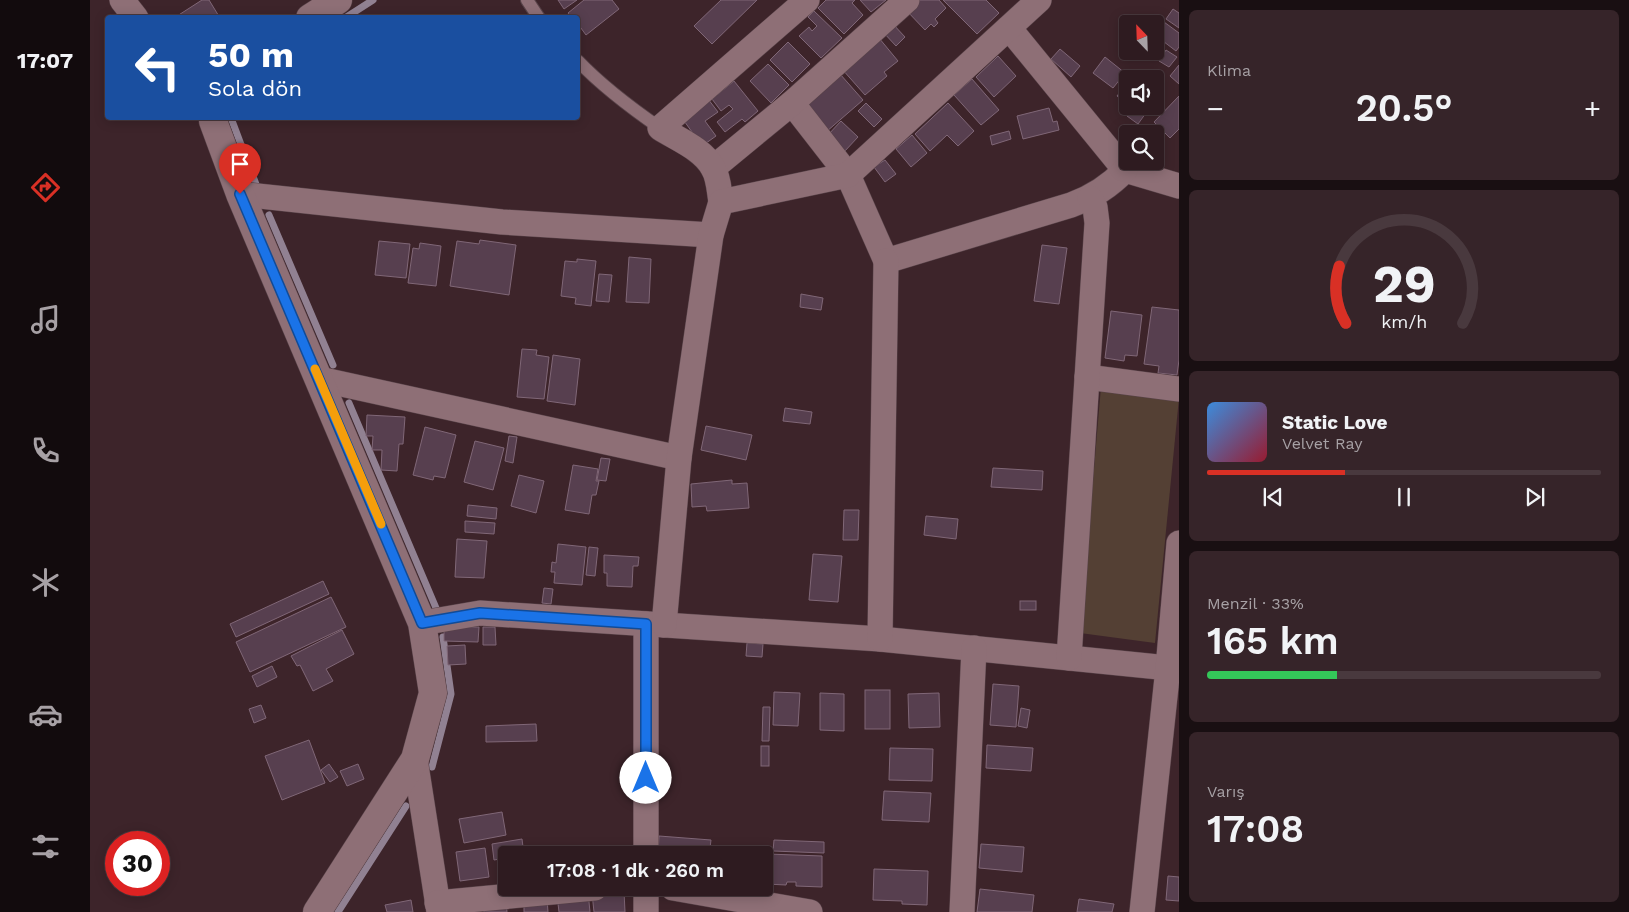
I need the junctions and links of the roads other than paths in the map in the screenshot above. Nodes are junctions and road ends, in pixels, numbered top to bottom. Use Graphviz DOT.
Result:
graph roads {
  1 [pos="122,0"];
  2 [pos="338,0"];
  3 [pos="527,0"];
  4 [pos="807,0"];
  5 [pos="907,0"];
  6 [pos="1040,0"];
  7 [pos="134,15"];
  8 [pos="315,15"];
  9 [pos="537,15"];
  10 [pos="1009,28"];
  11 [pos="580,63"];
  12 [pos="792,103"];
  13 [pos="213,120"];
  14 [pos="660,128"];
  15 [pos="1119,163"];
  16 [pos="714,168"];
  17 [pos="1125,170"];
  18 [pos="848,175"];
  19 [pos="1179,186"];
  20 [pos="240,194"];
  21 [pos="1090,198"];
  22 [pos="721,202"];
  23 [pos="711,235"];
  24 [pos="886,261"];
  25 [pos="1087,377"];
  26 [pos="319,379"];
  27 [pos="1179,389"];
  28 [pos="679,458"];
  29 [pos="1179,543"];
  30 [pos="422,623"];
  31 [pos="655,624"];
  32 [pos="880,639"];
  33 [pos="974,648"];
  34 [pos="1069,658"];
  35 [pos="1174,669"];
  36 [pos="415,759"];
  37 [pos="646,846"];
  38 [pos="529,896"];
  39 [pos="646,896"];
  40 [pos="719,896"];
  41 [pos="438,907"];
  42 [pos="317,912"];
  43 [pos="646,912"];
  44 [pos="810,912"];
  45 [pos="962,912"];
  46 [pos="1142,912"];
  1 -- 7 [label="street"];
  2 -- 8 [label="street"];
  3 -- 9 [label="lane"];
  4 -- 14 [label="street"];
  5 -- 12 [label="street"];
  6 -- 10 [label="street"];
  10 -- 15 [label="street"];
  10 -- 18 [label="street"];
  11 -- 14 [label="lane"];
  12 -- 16 [label="street"];
  12 -- 18 [label="street"];
  13 -- 20 [label="street"];
  14 -- 16 [label="street"];
  16 -- 22 [label="street"];
  17 -- 19 [label="street"];
  17 -- 21 [label="street"];
  18 -- 22 [label="street"];
  18 -- 24 [label="street"];
  20 -- 23 [label="street"];
  20 -- 26 [label="street"];
  21 -- 24 [label="street"];
  21 -- 25 [label="street"];
  22 -- 23 [label="street"];
  23 -- 28 [label="street"];
  24 -- 32 [label="street"];
  25 -- 27 [label="street"];
  25 -- 34 [label="street"];
  26 -- 28 [label="street"];
  26 -- 30 [label="street"];
  28 -- 31 [label="street"];
  29 -- 35 [label="street"];
  30 -- 31 [label="street"];
  30 -- 36 [label="street"];
  31 -- 32 [label="street"];
  31 -- 37 [label="street"];
  32 -- 33 [label="street"];
  33 -- 34 [label="street"];
  33 -- 45 [label="street"];
  34 -- 35 [label="street"];
  35 -- 46 [label="street"];
  36 -- 41 [label="street"];
  36 -- 42 [label="street"];
  38 -- 41 [label="street"];
  39 -- 43 [label="street"];
  40 -- 44 [label="street"];
}
